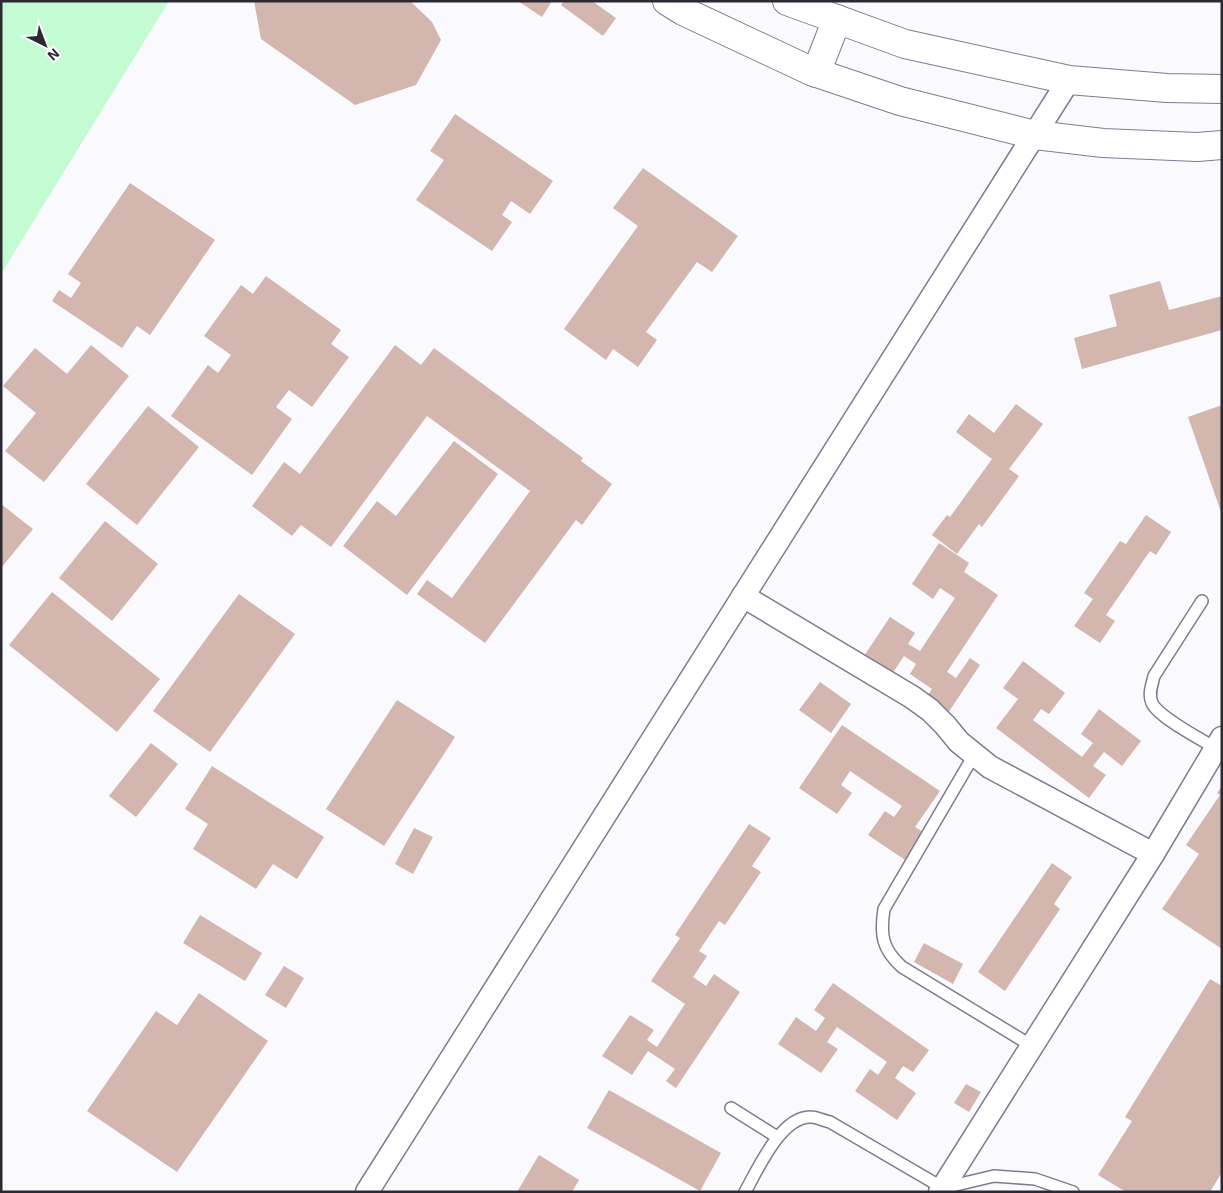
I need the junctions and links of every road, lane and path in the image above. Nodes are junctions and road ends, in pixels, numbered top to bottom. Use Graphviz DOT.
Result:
graph roads {
  1 [pos="667,1"];
  2 [pos="787,1"];
  3 [pos="837,19"];
  4 [pos="816,73"];
  5 [pos="1069,80"];
  6 [pos="1222,89"];
  7 [pos="1035,135"];
  8 [pos="1222,145"];
  9 [pos="743,596"];
  10 [pos="1202,601"];
  11 [pos="1218,743"];
  12 [pos="974,755"];
  13 [pos="1152,854"];
  14 [pos="1032,1046"];
  15 [pos="731,1108"];
  16 [pos="778,1137"];
  17 [pos="942,1190"];
  18 [pos="367,1192"];
  19 [pos="745,1192"];
  20 [pos="1073,1192"];
  1 -- 4 [label="street"];
  2 -- 3 [label="street"];
  3 -- 4 [label="street"];
  3 -- 5 [label="street"];
  4 -- 7 [label="street"];
  5 -- 6 [label="street"];
  5 -- 7 [label="street"];
  7 -- 8 [label="street"];
  7 -- 9 [label="street"];
  9 -- 12 [label="street"];
  9 -- 18 [label="street"];
  10 -- 11 [label="lane"];
  11 -- 13 [label="street"];
  12 -- 13 [label="street"];
  12 -- 14 [label="lane"];
  13 -- 14 [label="street"];
  14 -- 17 [label="street"];
  15 -- 16 [label="lane"];
  16 -- 17 [label="lane"];
  16 -- 19 [label="lane"];
  17 -- 20 [label="lane"];
}
